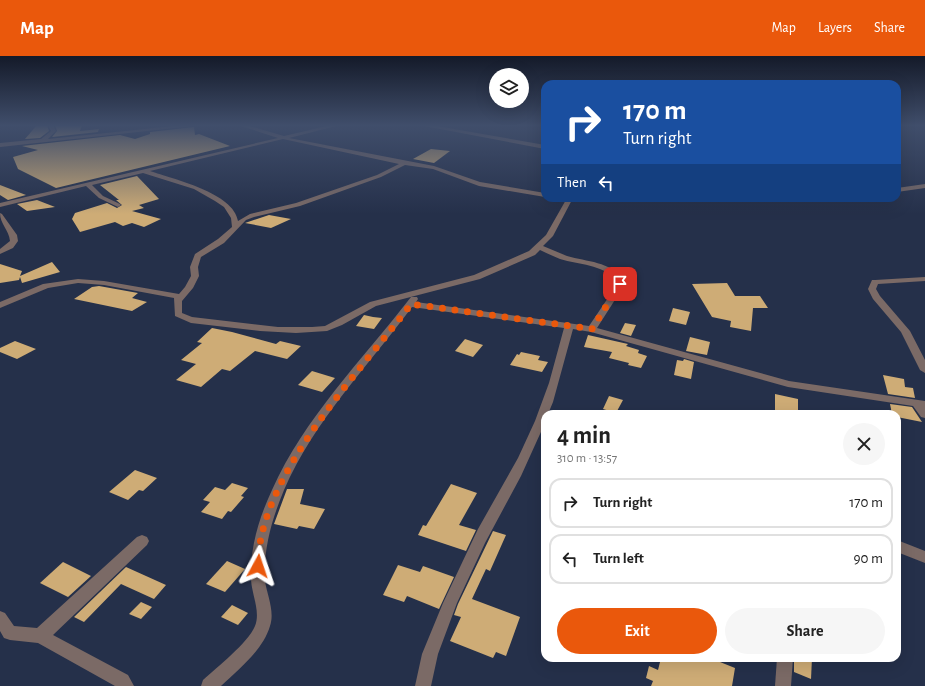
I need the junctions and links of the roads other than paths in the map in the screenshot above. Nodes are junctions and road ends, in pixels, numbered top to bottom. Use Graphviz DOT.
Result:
graph roads {
  1 [pos="211,154"];
  2 [pos="364,154"];
  3 [pos="404,163"];
  4 [pos="143,171"];
  5 [pos="87,184"];
  6 [pos="925,186"];
  7 [pos="901,189"];
  8 [pos="541,194"];
  9 [pos="568,202"];
  10 [pos="0,205"];
  11 [pos="118,205"];
  12 [pos="0,215"];
  13 [pos="235,226"];
  14 [pos="540,247"];
  15 [pos="0,252"];
  16 [pos="925,279"];
  17 [pos="418,293"];
  18 [pos="180,299"];
  19 [pos="411,304"];
  20 [pos="0,305"];
  21 [pos="569,325"];
  22 [pos="592,329"];
  23 [pos="925,370"];
  24 [pos="921,404"];
  25 [pos="543,410"];
  26 [pos="925,414"];
  27 [pos="541,416"];
  28 [pos="142,541"];
  29 [pos="901,547"];
  30 [pos="925,556"];
  31 [pos="0,618"];
  32 [pos="40,636"];
  33 [pos="785,662"];
  34 [pos="126,686"];
  35 [pos="210,686"];
  36 [pos="423,686"];
  37 [pos="783,686"];
  1 -- 4 [label="street"];
  2 -- 3 [label="street"];
  3 -- 8 [label="street"];
  3 -- 13 [label="street"];
  4 -- 5 [label="street"];
  4 -- 13 [label="street"];
  5 -- 10 [label="street"];
  5 -- 11 [label="street"];
  6 -- 7 [label="street"];
  9 -- 14 [label="street"];
  12 -- 15 [label="street"];
  13 -- 18 [label="street"];
  14 -- 17 [label="street"];
  14 -- 22 [label="street"];
  16 -- 23 [label="street"];
  17 -- 18 [label="street"];
  17 -- 19 [label="street"];
  18 -- 20 [label="street"];
  19 -- 21 [label="street"];
  19 -- 35 [label="street"];
  21 -- 22 [label="street"];
  21 -- 25 [label="street"];
  22 -- 24 [label="street"];
  24 -- 26 [label="street"];
  27 -- 36 [label="street"];
  28 -- 32 [label="street"];
  29 -- 30 [label="street"];
  31 -- 32 [label="street"];
  32 -- 34 [label="street"];
  33 -- 37 [label="street"];
}
